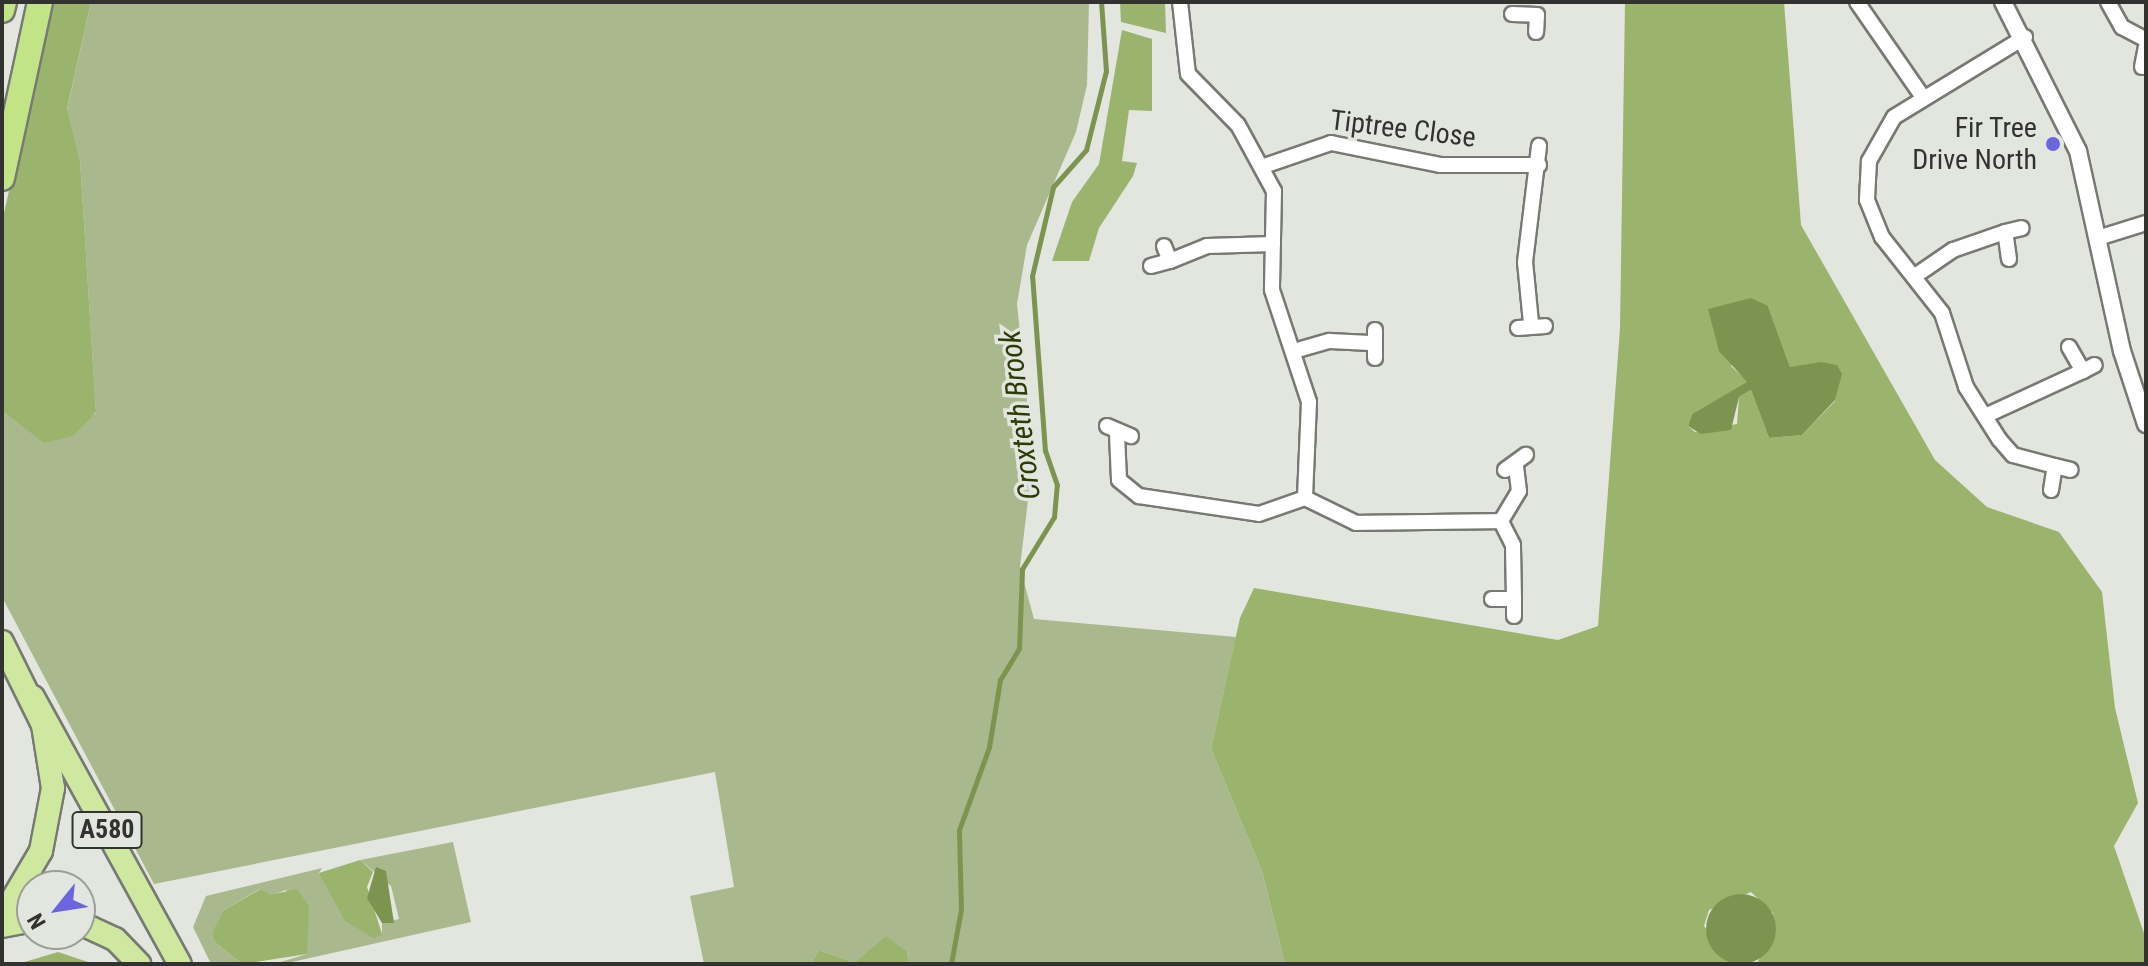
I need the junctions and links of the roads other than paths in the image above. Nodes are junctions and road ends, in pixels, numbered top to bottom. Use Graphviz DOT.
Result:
graph roads {
  1 [pos="4,2"];
  2 [pos="40,2"];
  3 [pos="1180,2"];
  4 [pos="1857,2"];
  5 [pos="2003,2"];
  6 [pos="2108,2"];
  7 [pos="1537,8"];
  8 [pos="2,10"];
  9 [pos="1512,14"];
  10 [pos="1536,32"];
  11 [pos="2025,37"];
  12 [pos="2146,40"];
  13 [pos="2146,47"];
  14 [pos="2142,67"];
  15 [pos="1922,96"];
  16 [pos="1539,146"];
  17 [pos="1539,165"];
  18 [pos="1264,166"];
  19 [pos="2,178"];
  20 [pos="2146,223"];
  21 [pos="2022,228"];
  22 [pos="2005,232"];
  23 [pos="2101,237"];
  24 [pos="1273,244"];
  25 [pos="1164,246"];
  26 [pos="2009,259"];
  27 [pos="1170,261"];
  28 [pos="1151,266"];
  29 [pos="1915,276"];
  30 [pos="1531,326"];
  31 [pos="1373,344"];
  32 [pos="2069,347"];
  33 [pos="1294,351"];
  34 [pos="1985,416"];
  35 [pos="2146,424"];
  36 [pos="1119,432"];
  37 [pos="1516,464"];
  38 [pos="2055,466"];
  39 [pos="2071,470"];
  40 [pos="2051,490"];
  41 [pos="1305,498"];
  42 [pos="1501,521"];
  43 [pos="1492,599"];
  44 [pos="1514,599"];
  45 [pos="1514,616"];
  46 [pos="2,642"];
  47 [pos="33,697"];
  48 [pos="2,917"];
  49 [pos="96,930"];
  50 [pos="139,964"];
  51 [pos="180,964"];
  1 -- 8 [label="highway"];
  2 -- 19 [label="highway"];
  3 -- 18 [label="street"];
  4 -- 15 [label="street"];
  5 -- 11 [label="street"];
  6 -- 12 [label="street"];
  7 -- 9 [label="street"];
  7 -- 10 [label="street"];
  11 -- 15 [label="street"];
  11 -- 23 [label="street"];
  13 -- 14 [label="street"];
  15 -- 29 [label="street"];
  16 -- 17 [label="street"];
  17 -- 18 [label="street, Tiptree Close"];
  17 -- 30 [label="street"];
  18 -- 24 [label="street"];
  20 -- 23 [label="street"];
  21 -- 22 [label="street"];
  22 -- 26 [label="street"];
  22 -- 29 [label="street"];
  23 -- 35 [label="street"];
  24 -- 27 [label="street"];
  24 -- 33 [label="street"];
  25 -- 27 [label="street"];
  27 -- 28 [label="street"];
  29 -- 34 [label="street"];
  31 -- 33 [label="street"];
  32 -- 34 [label="street"];
  33 -- 41 [label="street"];
  34 -- 38 [label="street"];
  36 -- 41 [label="street"];
  37 -- 42 [label="street"];
  38 -- 39 [label="street"];
  38 -- 40 [label="street"];
  41 -- 42 [label="street"];
  42 -- 44 [label="street"];
  43 -- 44 [label="street"];
  44 -- 45 [label="street"];
  46 -- 47 [label="highway"];
  47 -- 48 [label="highway"];
  47 -- 51 [label="highway, A580"];
  49 -- 50 [label="highway"];
}
